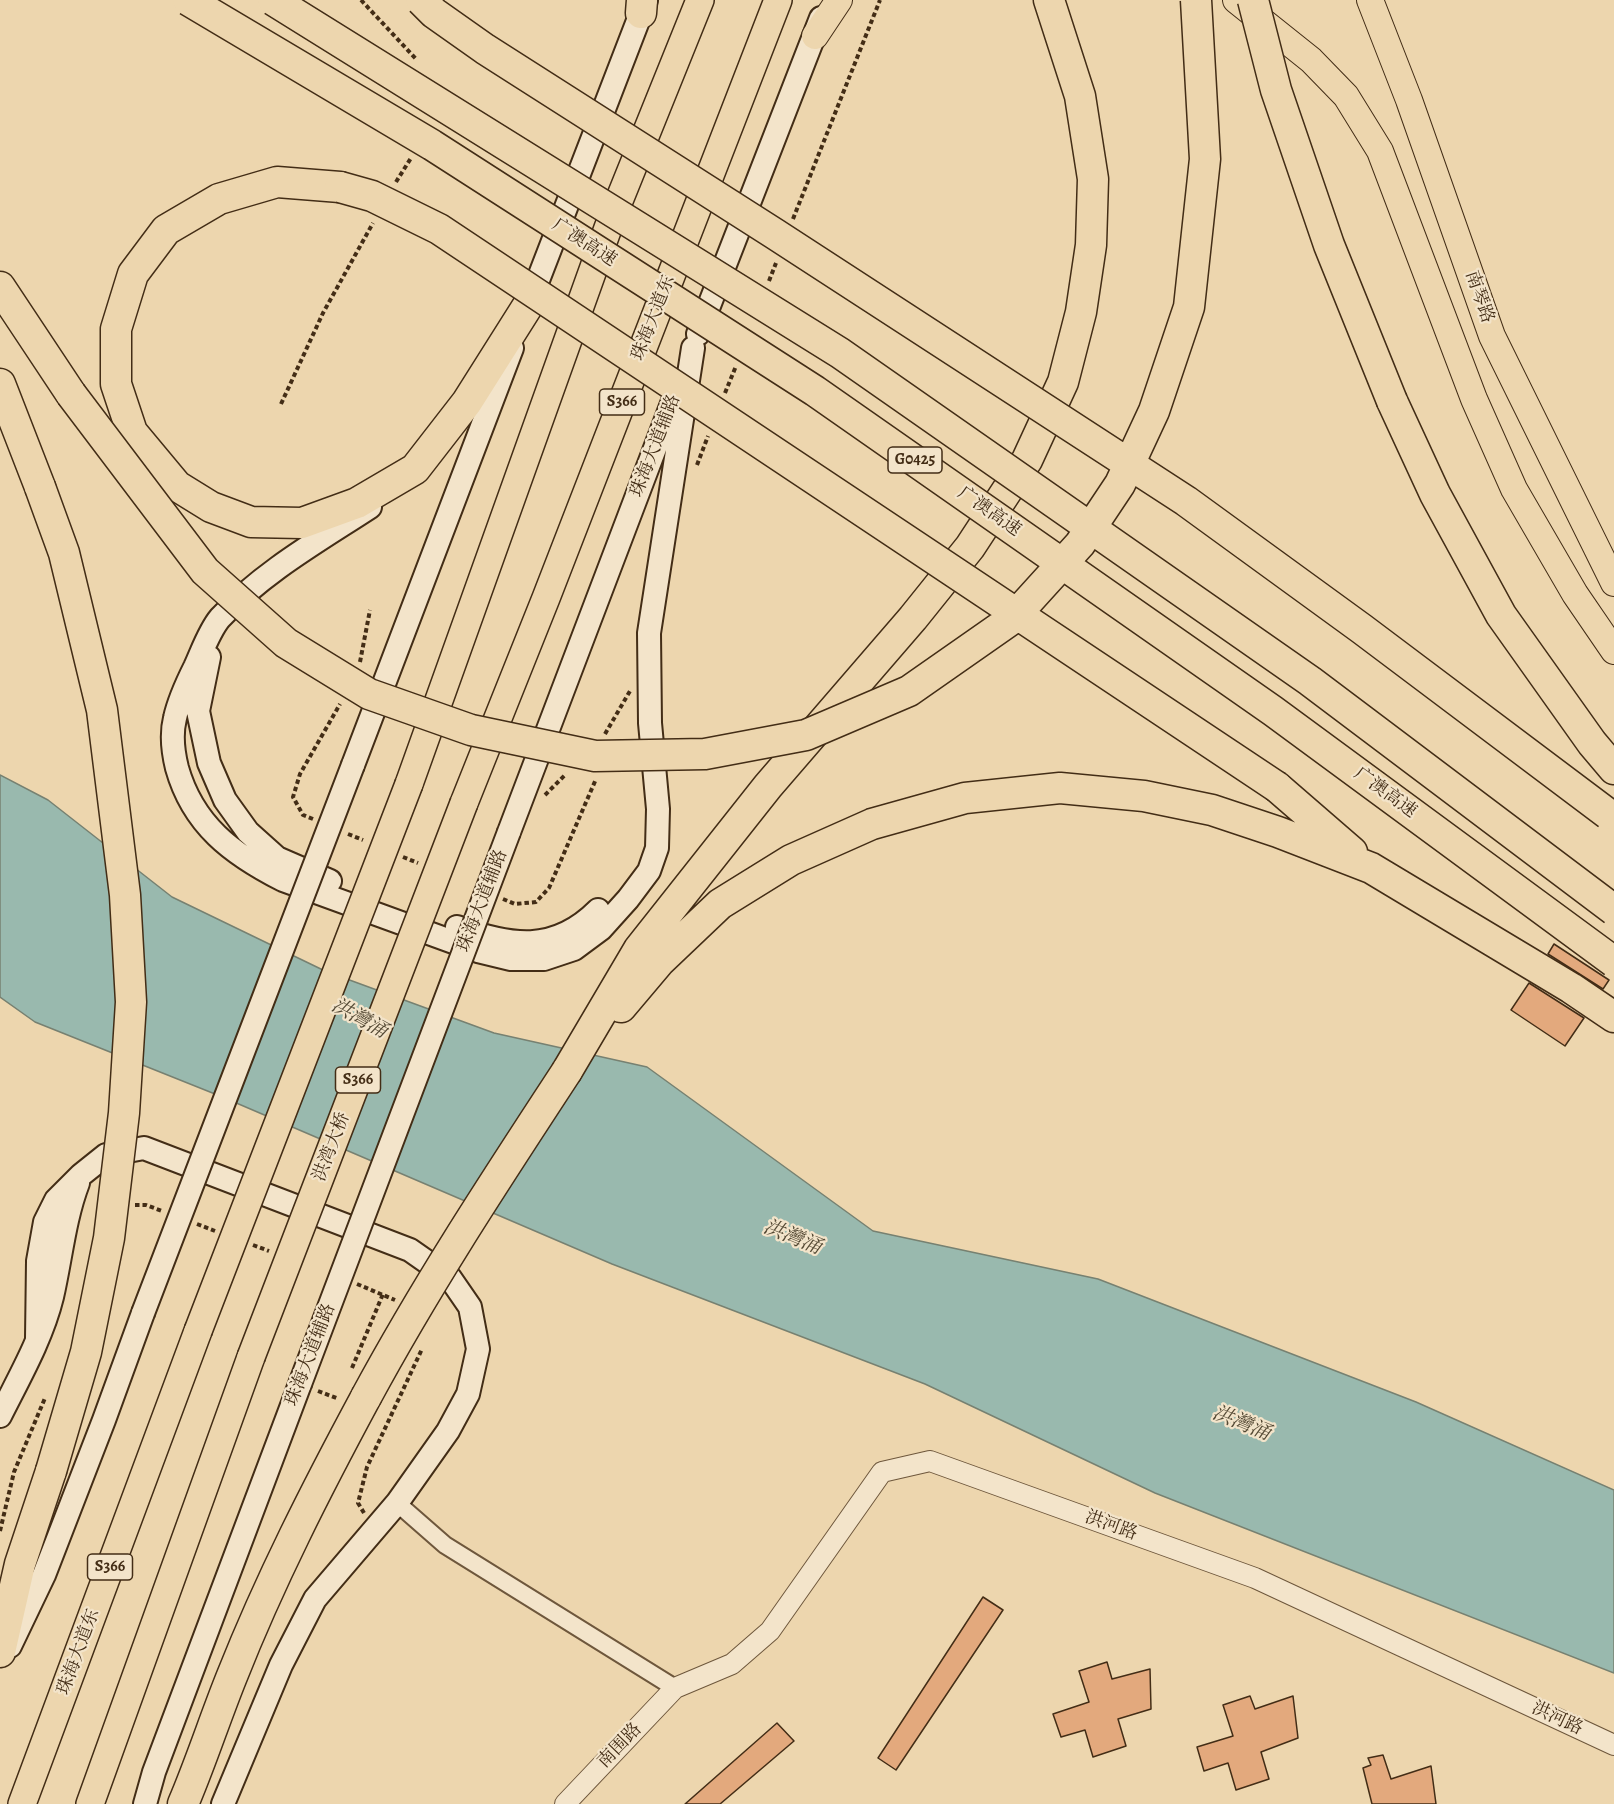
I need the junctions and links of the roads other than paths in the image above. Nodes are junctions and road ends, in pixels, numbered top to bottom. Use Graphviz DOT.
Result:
graph roads {
  1 [pos="188,0"];
  2 [pos="273,0"];
  3 [pos="421,0"];
  4 [pos="700,0"];
  5 [pos="778,0"];
  6 [pos="828,0"];
  7 [pos="839,0"];
  8 [pos="1049,0"];
  9 [pos="1196,0"];
  10 [pos="1236,0"];
  11 [pos="1253,0"];
  12 [pos="1370,0"];
  13 [pos="643,4"];
  14 [pos="815,36"];
  15 [pos="0,287"];
  16 [pos="527,308"];
  17 [pos="693,348"];
  18 [pos="0,384"];
  19 [pos="415,469"];
  20 [pos="1614,583"];
  21 [pos="218,620"];
  22 [pos="1614,651"];
  23 [pos="1614,769"];
  24 [pos="464,803"];
  25 [pos="658,809"];
  26 [pos="1611,816"];
  27 [pos="1371,868"];
  28 [pos="1614,910"];
  29 [pos="649,956"];
  30 [pos="1614,962"];
  31 [pos="1614,1017"];
  32 [pos="0,1416"];
  33 [pos="397,1503"];
  34 [pos="0,1652"];
  35 [pos="0,1666"];
  36 [pos="675,1689"];
  37 [pos="1614,1745"];
  38 [pos="22,1804"];
  39 [pos="90,1804"];
  40 [pos="145,1804"];
  41 [pos="183,1804"];
  42 [pos="223,1804"];
  43 [pos="565,1804"];
  1 -- 30 [label="highway, 广澳高速 / G0425, bridge"];
  2 -- 28 [label="highway, G0425, bridge"];
  3 -- 26 [label="highway, bridge"];
  4 -- 38 [label="highway, 珠海大道东 / S366, bridge"];
  5 -- 24 [label="highway, 珠海大道东 / S366"];
  6 -- 14 [label="main road, 珠海大道辅路"];
  7 -- 14 [label="main road"];
  8 -- 29 [label="highway"];
  9 -- 15 [label="highway, bridge"];
  10 -- 22 [label="main road"];
  11 -- 23 [label="highway, bridge"];
  12 -- 20 [label="main road, 南琴路"];
  13 -- 16 [label="main road"];
  14 -- 17 [label="main road, 珠海大道辅路"];
  16 -- 19 [label="highway"];
  16 -- 35 [label="main road, bridge"];
  17 -- 25 [label="main road"];
  17 -- 40 [label="main road, 珠海大道辅路, bridge"];
  18 -- 34 [label="highway, bridge"];
  19 -- 21 [label="main road"];
  19 -- 27 [label="highway, bridge"];
  21 -- 25 [label="main road"];
  21 -- 25 [label="main road"];
  24 -- 39 [label="highway, 洪湾大桥 / S366, bridge"];
  27 -- 29 [label="highway"];
  27 -- 31 [label="highway"];
  29 -- 41 [label="highway, bridge"];
  32 -- 33 [label="main road"];
  33 -- 36 [label="street"];
  33 -- 42 [label="main road"];
  36 -- 37 [label="street, 洪河路"];
  36 -- 43 [label="street, 南围路"];
}
